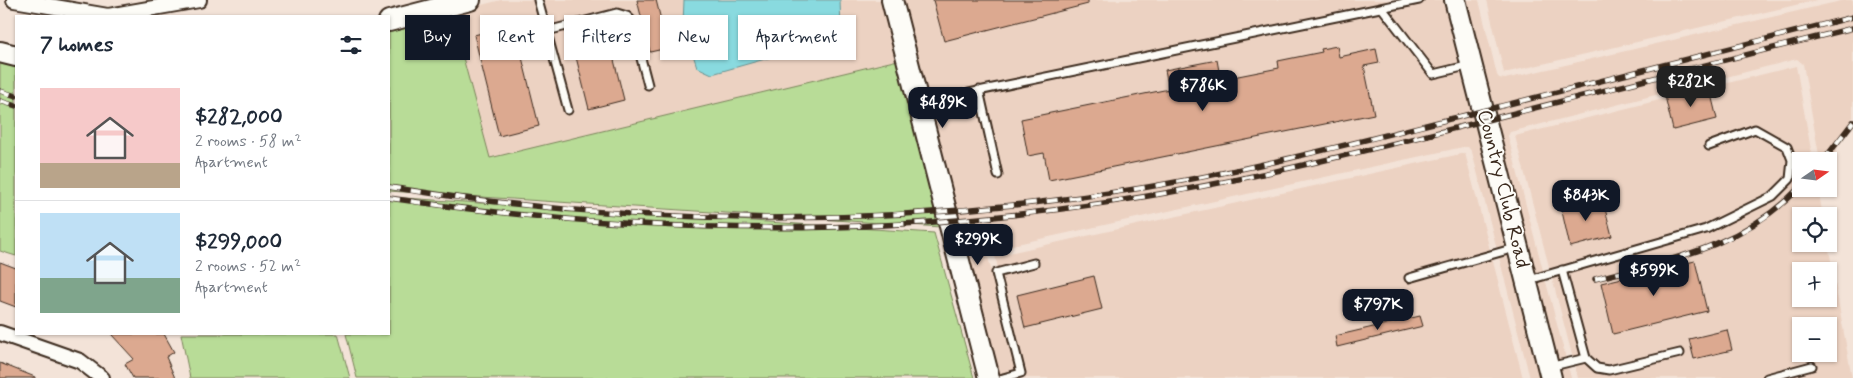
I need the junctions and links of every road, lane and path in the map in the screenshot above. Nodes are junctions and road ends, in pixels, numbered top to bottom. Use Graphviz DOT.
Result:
graph roads {
  1 [pos="14,0"];
  2 [pos="199,0"];
  3 [pos="470,0"];
  4 [pos="538,0"];
  5 [pos="892,0"];
  6 [pos="1419,0"];
  7 [pos="1455,0"];
  8 [pos="1382,8"];
  9 [pos="102,15"];
  10 [pos="114,15"];
  11 [pos="542,15"];
  12 [pos="390,21"];
  13 [pos="554,29"];
  14 [pos="0,52"];
  15 [pos="15,56"];
  16 [pos="554,57"];
  17 [pos="1471,65"];
  18 [pos="648,85"];
  19 [pos="980,90"];
  20 [pos="918,103"];
  21 [pos="568,110"];
  22 [pos="1709,146"];
  23 [pos="998,175"];
  24 [pos="1518,248"];
  25 [pos="1034,263"];
  26 [pos="1562,270"];
  27 [pos="1409,278"];
  28 [pos="1526,281"];
  29 [pos="0,333"];
  30 [pos="1680,353"];
  31 [pos="1586,358"];
  32 [pos="1812,366"];
  33 [pos="1550,373"];
  34 [pos="1022,376"];
  35 [pos="102,378"];
  36 [pos="989,378"];
  37 [pos="1003,378"];
  38 [pos="1767,378"];
  1 -- 9 [label="street"];
  2 -- 10 [label="street"];
  3 -- 12 [label="street"];
  4 -- 11 [label="lane"];
  5 -- 20 [label="street"];
  6 -- 8 [label="lane"];
  7 -- 17 [label="street, Country Club Road"];
  8 -- 17 [label="lane"];
  8 -- 19 [label="lane"];
  13 -- 18 [label="lane"];
  14 -- 15 [label="street"];
  16 -- 21 [label="lane"];
  17 -- 24 [label="street, Country Club Road"];
  19 -- 20 [label="lane"];
  19 -- 23 [label="lane"];
  20 -- 36 [label="street"];
  22 -- 26 [label="lane"];
  24 -- 27 [label="lane"];
  24 -- 28 [label="street, Country Club Road"];
  25 -- 34 [label="lane"];
  26 -- 28 [label="lane"];
  26 -- 31 [label="lane"];
  28 -- 33 [label="street, Country Club Road"];
  29 -- 35 [label="street"];
  30 -- 31 [label="lane"];
  31 -- 33 [label="lane"];
  32 -- 38 [label="lane"];
  34 -- 37 [label="lane"];
}
